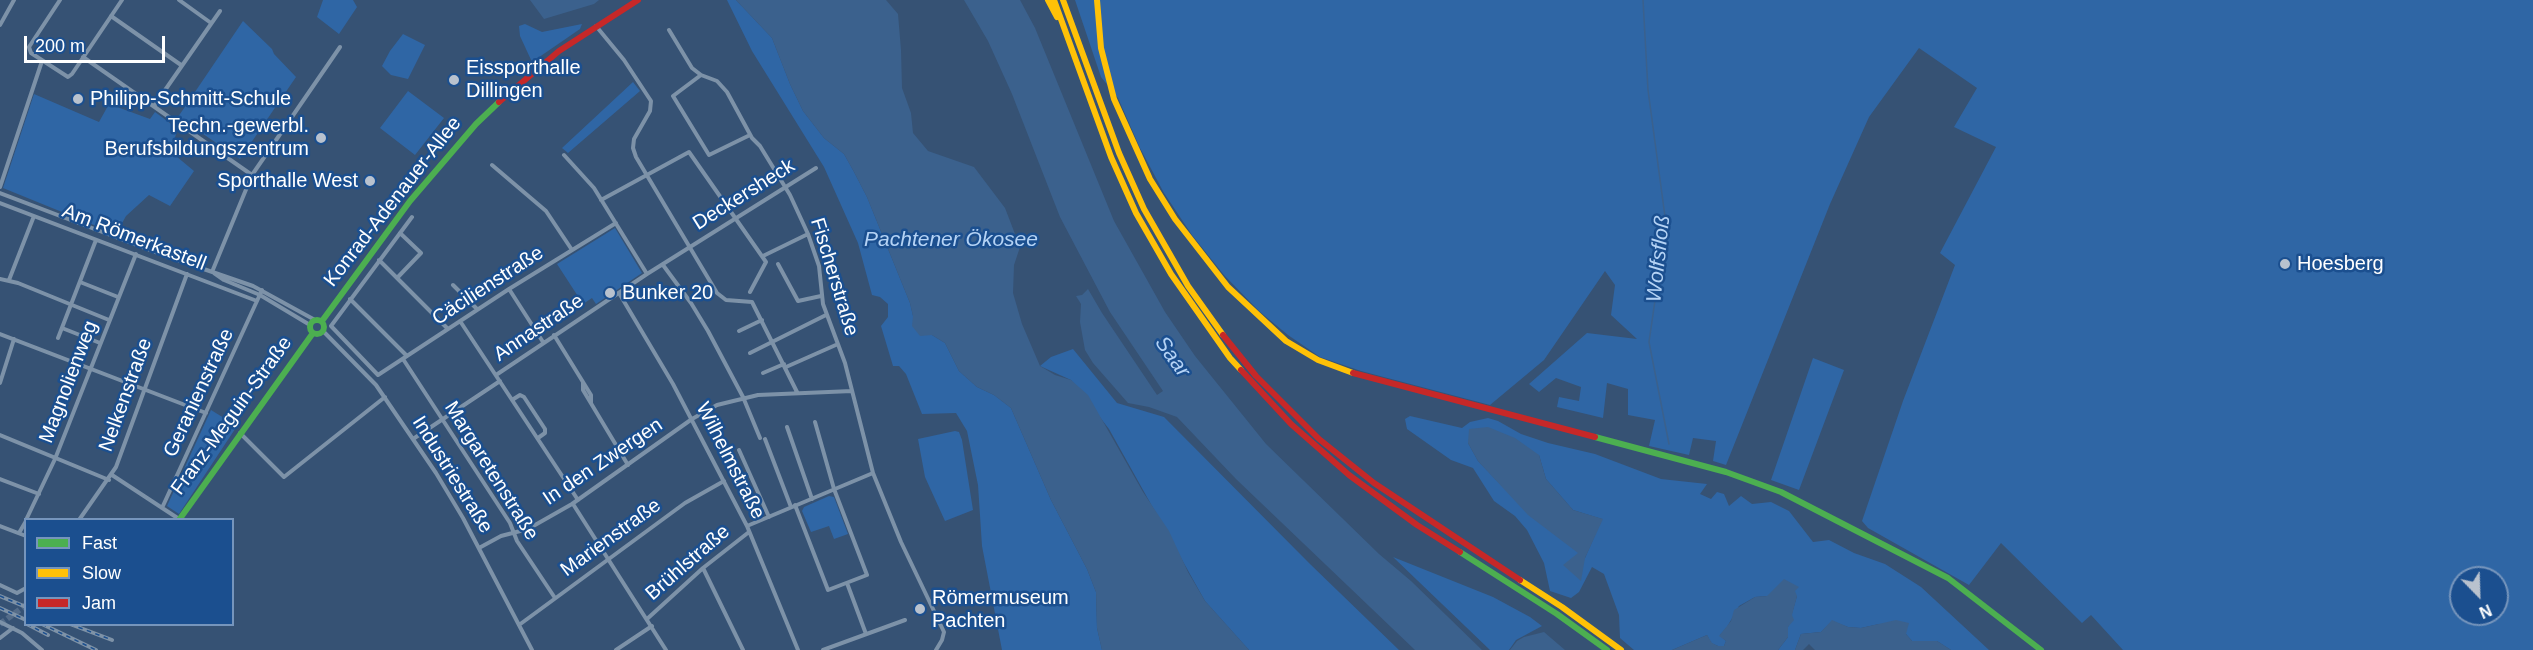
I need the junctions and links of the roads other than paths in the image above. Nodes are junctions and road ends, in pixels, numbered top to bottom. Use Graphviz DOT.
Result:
graph roads {
  1 [pos="14,0"];
  2 [pos="60,0"];
  3 [pos="122,0"];
  4 [pos="179,0"];
  5 [pos="638,0"];
  6 [pos="1048,0"];
  7 [pos="1054,0"];
  8 [pos="1064,0"];
  9 [pos="1097,0"];
  10 [pos="219,11"];
  11 [pos="111,16"];
  12 [pos="211,23"];
  13 [pos="0,26"];
  14 [pos="596,26"];
  15 [pos="669,30"];
  16 [pos="1066,31"];
  17 [pos="340,47"];
  18 [pos="83,57"];
  19 [pos="42,61"];
  20 [pos="182,65"];
  21 [pos="701,75"];
  22 [pos="154,106"];
  23 [pos="750,135"];
  24 [pos="564,155"];
  25 [pos="492,165"];
  26 [pos="816,168"];
  27 [pos="646,174"];
  28 [pos="252,175"];
  29 [pos="785,186"];
  30 [pos="0,187"];
  31 [pos="0,193"];
  32 [pos="602,200"];
  33 [pos="0,203"];
  34 [pos="34,216"];
  35 [pos="412,217"];
  36 [pos="736,218"];
  37 [pos="616,224"];
  38 [pos="400,233"];
  39 [pos="808,234"];
  40 [pos="96,240"];
  41 [pos="689,248"];
  42 [pos="572,250"];
  43 [pos="136,254"];
  44 [pos="763,256"];
  45 [pos="379,260"];
  46 [pos="778,264"];
  47 [pos="663,265"];
  48 [pos="213,272"];
  49 [pos="187,274"];
  50 [pos="647,274"];
  51 [pos="397,278"];
  52 [pos="0,279"];
  53 [pos="9,280"];
  54 [pos="80,282"];
  55 [pos="453,285"];
  56 [pos="508,289"];
  57 [pos="750,292"];
  58 [pos="261,293"];
  59 [pos="618,293"];
  60 [pos="821,296"];
  61 [pos="118,297"];
  62 [pos="350,299"];
  63 [pos="257,301"];
  64 [pos="71,304"];
  65 [pos="477,309"];
  66 [pos="826,315"];
  67 [pos="109,320"];
  68 [pos="762,320"];
  69 [pos="460,321"];
  70 [pos="316,322"];
  71 [pos="62,328"];
  72 [pos="448,329"];
  73 [pos="323,331"];
  74 [pos="740,332"];
  75 [pos="313,333"];
  76 [pos="0,334"];
  77 [pos="554,335"];
  78 [pos="58,338"];
  79 [pos="14,339"];
  80 [pos="543,342"];
  81 [pos="773,342"];
  82 [pos="100,343"];
  83 [pos="838,344"];
  84 [pos="750,353"];
  85 [pos="405,357"];
  86 [pos="785,366"];
  87 [pos="91,369"];
  88 [pos="763,373"];
  89 [pos="496,375"];
  90 [pos="500,381"];
  91 [pos="0,383"];
  92 [pos="144,390"];
  93 [pos="852,391"];
  94 [pos="797,392"];
  95 [pos="743,397"];
  96 [pos="385,398"];
  97 [pos="512,400"];
  98 [pos="206,413"];
  99 [pos="692,419"];
  100 [pos="442,420"];
  101 [pos="815,423"];
  102 [pos="787,428"];
  103 [pos="240,433"];
  104 [pos="0,435"];
  105 [pos="537,438"];
  106 [pos="413,439"];
  107 [pos="739,450"];
  108 [pos="56,459"];
  109 [pos="628,465"];
  110 [pos="873,473"];
  111 [pos="112,475"];
  112 [pos="0,479"];
  113 [pos="109,480"];
  114 [pos="724,481"];
  115 [pos="834,489"];
  116 [pos="39,494"];
  117 [pos="812,499"];
  118 [pos="578,500"];
  119 [pos="572,504"];
  120 [pos="793,506"];
  121 [pos="162,508"];
  122 [pos="769,517"];
  123 [pos="27,518"];
  124 [pos="80,518"];
  125 [pos="177,518"];
  126 [pos="180,518"];
  127 [pos="24,524"];
  128 [pos="0,526"];
  129 [pos="747,526"];
  130 [pos="750,532"];
  131 [pos="19,533"];
  132 [pos="514,533"];
  133 [pos="24,535"];
  134 [pos="479,548"];
  135 [pos="609,559"];
  136 [pos="703,567"];
  137 [pos="847,583"];
  138 [pos="0,585"];
  139 [pos="24,590"];
  140 [pos="555,598"];
  141 [pos="647,619"];
  142 [pos="905,620"];
  143 [pos="0,622"];
  144 [pos="519,625"];
  145 [pos="652,626"];
  146 [pos="13,628"];
  147 [pos="866,634"];
  148 [pos="0,638"];
  149 [pos="42,650"];
  150 [pos="532,650"];
  151 [pos="616,650"];
  152 [pos="666,650"];
  153 [pos="743,650"];
  154 [pos="798,650"];
  155 [pos="823,650"];
  156 [pos="936,650"];
  157 [pos="1607,650"];
  158 [pos="1621,650"];
  159 [pos="2041,650"];
  1 -- 13 [label="street"];
  2 -- 19 [label="street"];
  3 -- 11 [label="street"];
  4 -- 12 [label="street"];
  5 -- 14 [label="main road, Konrad-Adenauer-Allee"];
  6 -- 16 [label="main road"];
  7 -- 16 [label="main road"];
  8 -- 158 [label="main road"];
  9 -- 159 [label="main road"];
  10 -- 12 [label="street"];
  11 -- 18 [label="street"];
  11 -- 20 [label="street"];
  12 -- 20 [label="street"];
  14 -- 27 [label="street"];
  14 -- 70 [label="main road, Konrad-Adenauer-Allee"];
  15 -- 21 [label="street, Fischerstraße"];
  16 -- 157 [label="main road"];
  17 -- 28 [label="street"];
  18 -- 19 [label="street"];
  18 -- 22 [label="street"];
  19 -- 30 [label="street"];
  20 -- 22 [label="street"];
  21 -- 23 [label="street, Fischerstraße"];
  21 -- 23 [label="street"];
  22 -- 28 [label="street"];
  23 -- 29 [label="street, Fischerstraße"];
  24 -- 32 [label="street"];
  25 -- 42 [label="street"];
  26 -- 29 [label="street, Deckersheck"];
  27 -- 32 [label="street"];
  27 -- 36 [label="street"];
  27 -- 41 [label="street"];
  28 -- 48 [label="street"];
  29 -- 36 [label="street, Deckersheck"];
  29 -- 39 [label="street, Fischerstraße"];
  31 -- 48 [label="street"];
  32 -- 37 [label="street"];
  33 -- 34 [label="street, Am Römerkastell"];
  34 -- 40 [label="street, Am Römerkastell"];
  34 -- 53 [label="street"];
  35 -- 38 [label="street"];
  36 -- 41 [label="street, Deckersheck"];
  36 -- 44 [label="street"];
  37 -- 42 [label="street, Cäcilienstraße"];
  37 -- 50 [label="street"];
  38 -- 45 [label="street"];
  38 -- 51 [label="street"];
  39 -- 44 [label="street"];
  39 -- 60 [label="street, Fischerstraße"];
  40 -- 43 [label="street, Am Römerkastell"];
  40 -- 54 [label="street"];
  41 -- 47 [label="street, Annastraße"];
  41 -- 68 [label="street"];
  42 -- 56 [label="street, Cäcilienstraße"];
  43 -- 49 [label="street, Am Römerkastell"];
  43 -- 61 [label="street, Magnolienweg"];
  44 -- 57 [label="street"];
  45 -- 51 [label="street"];
  45 -- 62 [label="street"];
  46 -- 60 [label="street"];
  47 -- 50 [label="street, Annastraße"];
  47 -- 95 [label="street"];
  48 -- 58 [label="street"];
  49 -- 63 [label="street, Am Römerkastell"];
  49 -- 92 [label="street, Nelkenstraße"];
  50 -- 59 [label="street, Annastraße"];
  51 -- 72 [label="street"];
  52 -- 53 [label="street"];
  53 -- 64 [label="street"];
  54 -- 61 [label="street"];
  54 -- 64 [label="street"];
  55 -- 65 [label="street"];
  56 -- 65 [label="street, Cäcilienstraße"];
  56 -- 80 [label="street"];
  58 -- 63 [label="street, Geranienstraße"];
  58 -- 70 [label="street"];
  59 -- 77 [label="street, Annastraße"];
  59 -- 99 [label="street, Wilhelmstraße"];
  60 -- 66 [label="street, Fischerstraße"];
  61 -- 67 [label="street, Magnolienweg"];
  62 -- 85 [label="street, Margaretenstraße"];
  62 -- 85 [label="street, Cäcilienstraße"];
  63 -- 98 [label="street, Geranienstraße"];
  64 -- 67 [label="street"];
  64 -- 71 [label="street"];
  65 -- 69 [label="street, Cäcilienstraße"];
  66 -- 81 [label="street"];
  66 -- 83 [label="street, Fischerstraße"];
  67 -- 82 [label="street, Magnolienweg"];
  68 -- 74 [label="street"];
  68 -- 81 [label="street"];
  69 -- 72 [label="street, Cäcilienstraße"];
  69 -- 89 [label="street"];
  70 -- 73 [label="main road"];
  70 -- 75 [label="main road"];
  71 -- 78 [label="street"];
  71 -- 82 [label="street"];
  72 -- 85 [label="street, Cäcilienstraße"];
  73 -- 75 [label="main road"];
  73 -- 96 [label="street, Industriestraße"];
  75 -- 103 [label="main road, Franz-Meguin-Straße"];
  76 -- 79 [label="street"];
  77 -- 80 [label="street, Annastraße"];
  77 -- 109 [label="street"];
  79 -- 87 [label="street"];
  79 -- 91 [label="street"];
  80 -- 89 [label="street, Annastraße"];
  81 -- 84 [label="street"];
  81 -- 86 [label="street"];
  82 -- 87 [label="street, Magnolienweg"];
  83 -- 86 [label="street"];
  83 -- 93 [label="street, Fischerstraße"];
  85 -- 100 [label="street, Margaretenstraße"];
  86 -- 88 [label="street"];
  86 -- 94 [label="street"];
  87 -- 92 [label="street"];
  87 -- 108 [label="street, Magnolienweg"];
  89 -- 90 [label="street"];
  90 -- 97 [label="street"];
  90 -- 100 [label="street, Annastraße"];
  92 -- 98 [label="street"];
  92 -- 111 [label="street, Nelkenstraße"];
  93 -- 94 [label="street, In den Zwergen"];
  93 -- 110 [label="street, Fischerstraße"];
  94 -- 95 [label="street, In den Zwergen"];
  95 -- 99 [label="street, In den Zwergen"];
  95 -- 120 [label="street"];
  96 -- 103 [label="street"];
  96 -- 106 [label="street, Industriestraße"];
  97 -- 105 [label="street"];
  97 -- 105 [label="street"];
  98 -- 121 [label="street, Geranienstraße"];
  99 -- 109 [label="street, In den Zwergen"];
  99 -- 114 [label="street, Wilhelmstraße"];
  100 -- 106 [label="street, Annastraße"];
  100 -- 132 [label="street, Margaretenstraße"];
  101 -- 115 [label="street"];
  102 -- 117 [label="street"];
  103 -- 126 [label="main road, Franz-Meguin-Straße"];
  104 -- 108 [label="street"];
  105 -- 118 [label="street"];
  106 -- 134 [label="street, Industriestraße"];
  107 -- 122 [label="street"];
  108 -- 113 [label="street"];
  108 -- 116 [label="street, Magnolienweg"];
  109 -- 118 [label="street, In den Zwergen"];
  110 -- 115 [label="street, Brühlstraße"];
  110 -- 156 [label="street, Fischerstraße"];
  111 -- 113 [label="street, Nelkenstraße"];
  111 -- 121 [label="street"];
  112 -- 116 [label="street"];
  113 -- 124 [label="street, Nelkenstraße"];
  114 -- 129 [label="street, Wilhelmstraße"];
  114 -- 135 [label="street, Marienstraße"];
  115 -- 117 [label="street, Brühlstraße"];
  115 -- 137 [label="street"];
  116 -- 123 [label="street, Magnolienweg"];
  117 -- 120 [label="street, Brühlstraße"];
  118 -- 119 [label="street, In den Zwergen"];
  119 -- 132 [label="street, In den Zwergen"];
  119 -- 135 [label="street"];
  120 -- 122 [label="street, Brühlstraße"];
  120 -- 137 [label="street"];
  121 -- 125 [label="street"];
  122 -- 129 [label="street, Brühlstraße"];
  127 -- 131 [label="street, Magnolienweg"];
  128 -- 131 [label="street"];
  129 -- 130 [label="street, Wilhelmstraße"];
  130 -- 136 [label="street, Brühlstraße"];
  130 -- 154 [label="street, Wilhelmstraße"];
  131 -- 133 [label="street"];
  132 -- 134 [label="street, In den Zwergen"];
  132 -- 140 [label="street, Margaretenstraße"];
  134 -- 144 [label="street, Industriestraße"];
  135 -- 140 [label="street, Marienstraße"];
  135 -- 141 [label="street"];
  136 -- 141 [label="street, Brühlstraße"];
  136 -- 153 [label="street"];
  137 -- 147 [label="street"];
  138 -- 139 [label="street"];
  140 -- 144 [label="street, Marienstraße"];
  141 -- 145 [label="street"];
  142 -- 147 [label="street"];
  143 -- 146 [label="street"];
  144 -- 150 [label="street, Industriestraße"];
  145 -- 151 [label="street, Brühlstraße"];
  145 -- 152 [label="street"];
  146 -- 148 [label="street"];
  146 -- 149 [label="street"];
  147 -- 155 [label="street"];
}
